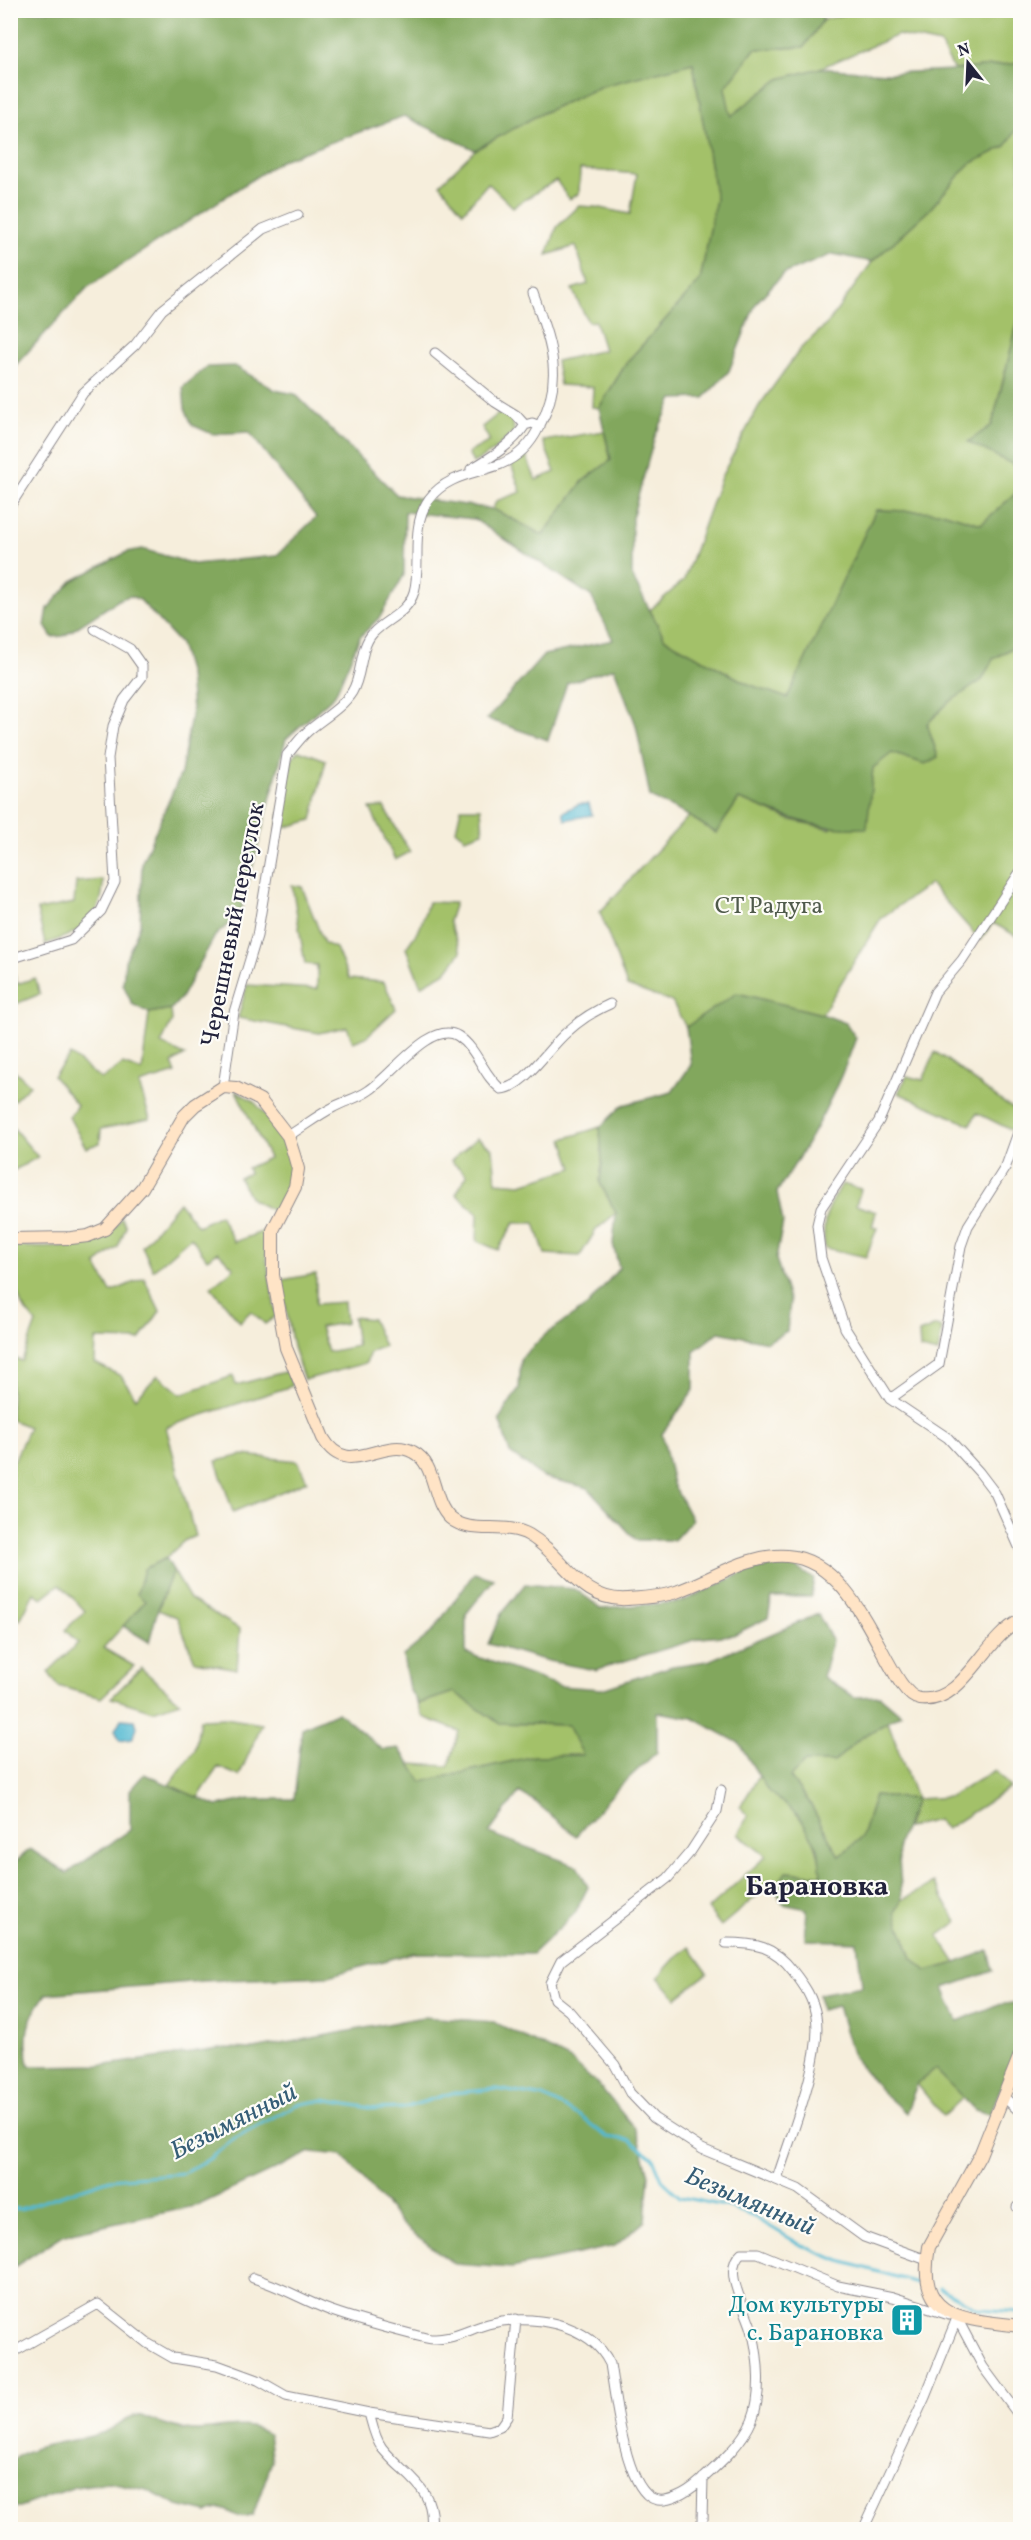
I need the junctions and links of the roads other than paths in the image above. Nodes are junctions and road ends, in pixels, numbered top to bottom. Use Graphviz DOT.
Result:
graph roads {
  1 [pos="298,215"];
  2 [pos="533,293"];
  3 [pos="435,353"];
  4 [pos="525,425"];
  5 [pos="540,426"];
  6 [pos="456,478"];
  7 [pos="10,506"];
  8 [pos="95,629"];
  9 [pos="1020,872"];
  10 [pos="10,959"];
  11 [pos="610,1004"];
  12 [pos="223,1087"];
  13 [pos="1020,1126"];
  14 [pos="288,1136"];
  15 [pos="10,1239"];
  16 [pos="890,1399"];
  17 [pos="1020,1549"];
  18 [pos="1020,1621"];
  19 [pos="721,1790"];
  20 [pos="726,1943"];
  21 [pos="1020,2055"];
  22 [pos="1004,2097"];
  23 [pos="1020,2112"];
  24 [pos="777,2179"];
  25 [pos="927,2260"];
  26 [pos="253,2278"];
  27 [pos="957,2318"];
  28 [pos="516,2319"];
  29 [pos="1020,2326"];
  30 [pos="10,2354"];
  31 [pos="369,2413"];
  32 [pos="1020,2416"];
  33 [pos="703,2478"];
  34 [pos="431,2529"];
  35 [pos="697,2529"];
  36 [pos="863,2529"];
  1 -- 7 [label="street"];
  2 -- 5 [label="street, Черешневый переулок"];
  3 -- 4 [label="street"];
  4 -- 5 [label="street"];
  4 -- 6 [label="street, Черешневый переулок"];
  5 -- 6 [label="street, Черешневый переулок"];
  6 -- 12 [label="street, Черешневый переулок"];
  8 -- 10 [label="street"];
  9 -- 16 [label="street"];
  11 -- 14 [label="street"];
  12 -- 14 [label="street"];
  12 -- 15 [label="street"];
  13 -- 16 [label="street"];
  14 -- 18 [label="street"];
  16 -- 17 [label="street"];
  19 -- 24 [label="street"];
  20 -- 24 [label="street"];
  21 -- 22 [label="street"];
  22 -- 23 [label="street"];
  22 -- 25 [label="street"];
  24 -- 25 [label="street"];
  25 -- 27 [label="street"];
  26 -- 28 [label="street"];
  27 -- 29 [label="street"];
  27 -- 32 [label="street"];
  27 -- 33 [label="street"];
  27 -- 36 [label="street"];
  28 -- 31 [label="street"];
  28 -- 33 [label="street"];
  30 -- 31 [label="street"];
  31 -- 34 [label="street"];
  33 -- 35 [label="street"];
}
